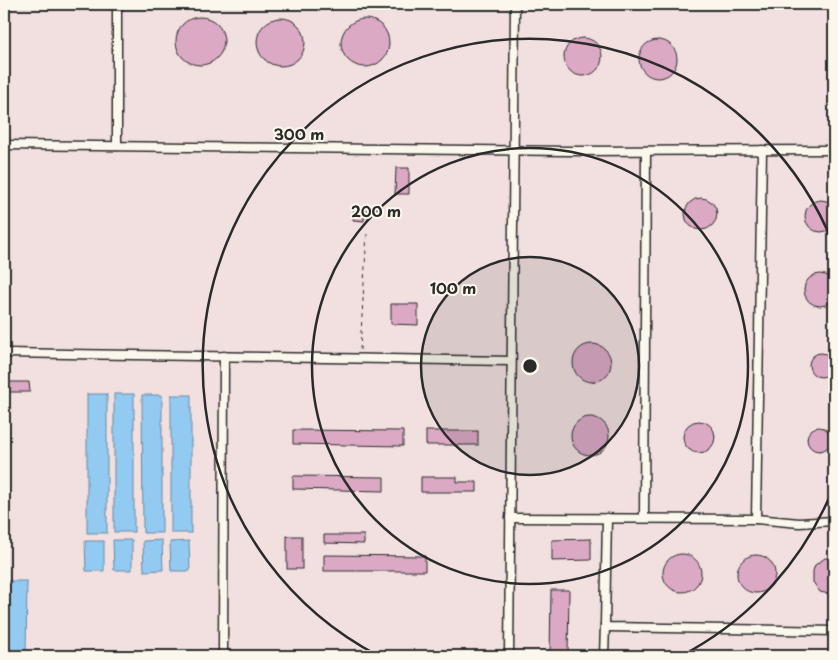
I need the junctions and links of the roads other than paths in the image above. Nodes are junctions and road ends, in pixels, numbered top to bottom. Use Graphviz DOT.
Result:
graph roads {
  1 [pos="120,4"];
  2 [pos="515,4"];
  3 [pos="4,145"];
  4 [pos="117,146"];
  5 [pos="513,150"];
  6 [pos="762,150"];
  7 [pos="834,150"];
  8 [pos="646,151"];
  9 [pos="4,353"];
  10 [pos="224,356"];
  11 [pos="512,361"];
  12 [pos="510,518"];
  13 [pos="608,518"];
  14 [pos="644,518"];
  15 [pos="756,519"];
  16 [pos="834,521"];
  17 [pos="604,625"];
  18 [pos="834,631"];
  19 [pos="223,656"];
  20 [pos="509,656"];
  21 [pos="604,656"];
  1 -- 4 [label="lane"];
  2 -- 5 [label="lane"];
  3 -- 4 [label="lane"];
  4 -- 5 [label="lane"];
  5 -- 8 [label="lane"];
  5 -- 11 [label="lane"];
  6 -- 7 [label="lane"];
  6 -- 8 [label="lane"];
  6 -- 15 [label="lane"];
  8 -- 14 [label="lane"];
  9 -- 10 [label="lane"];
  10 -- 11 [label="lane"];
  10 -- 19 [label="lane"];
  11 -- 12 [label="lane"];
  12 -- 13 [label="lane"];
  12 -- 20 [label="lane"];
  13 -- 14 [label="lane"];
  13 -- 17 [label="lane"];
  14 -- 15 [label="lane"];
  15 -- 16 [label="lane"];
  17 -- 18 [label="lane"];
  17 -- 21 [label="lane"];
}
